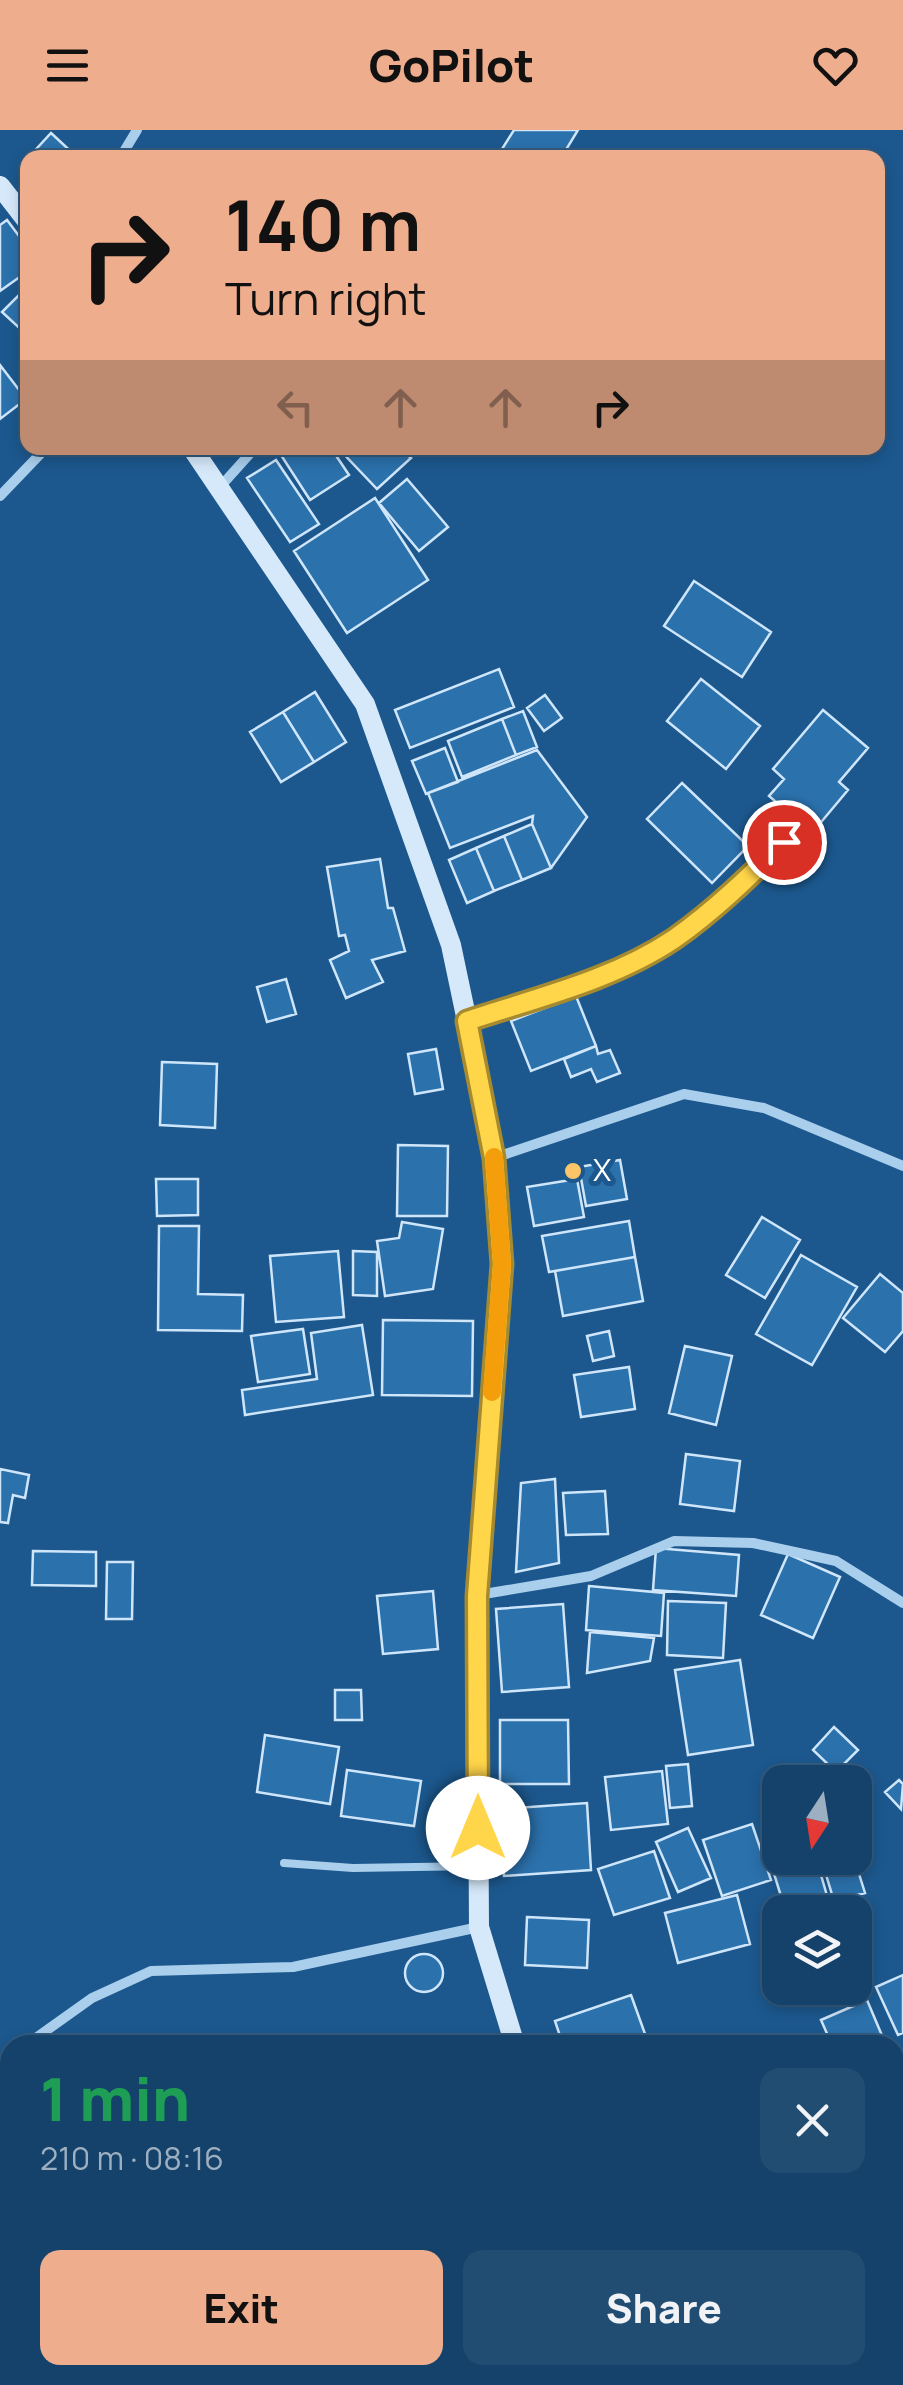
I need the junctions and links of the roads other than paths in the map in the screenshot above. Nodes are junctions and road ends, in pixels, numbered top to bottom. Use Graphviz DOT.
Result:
graph roads {
  1 [pos="0,186"];
  2 [pos="20,212"];
  3 [pos="39,455"];
  4 [pos="197,455"];
  5 [pos="249,455"];
  6 [pos="219,488"];
  7 [pos="0,496"];
  8 [pos="784,842"];
  9 [pos="467,1021"];
  10 [pos="494,1158"];
  11 [pos="903,1166"];
  12 [pos="477,1596"];
  13 [pos="903,1602"];
  14 [pos="284,1862"];
  15 [pos="478,1866"];
  16 [pos="478,1927"];
  17 [pos="40,2035"];
  18 [pos="512,2035"];
  1 -- 2 [label="street"];
  3 -- 7 [label="street"];
  4 -- 6 [label="street"];
  5 -- 6 [label="street"];
  6 -- 9 [label="street"];
  8 -- 9 [label="street"];
  9 -- 10 [label="street"];
  10 -- 11 [label="street"];
  10 -- 12 [label="street"];
  12 -- 13 [label="street"];
  12 -- 15 [label="street"];
  14 -- 15 [label="lane"];
  15 -- 16 [label="street"];
  16 -- 17 [label="street"];
  16 -- 18 [label="street"];
}
